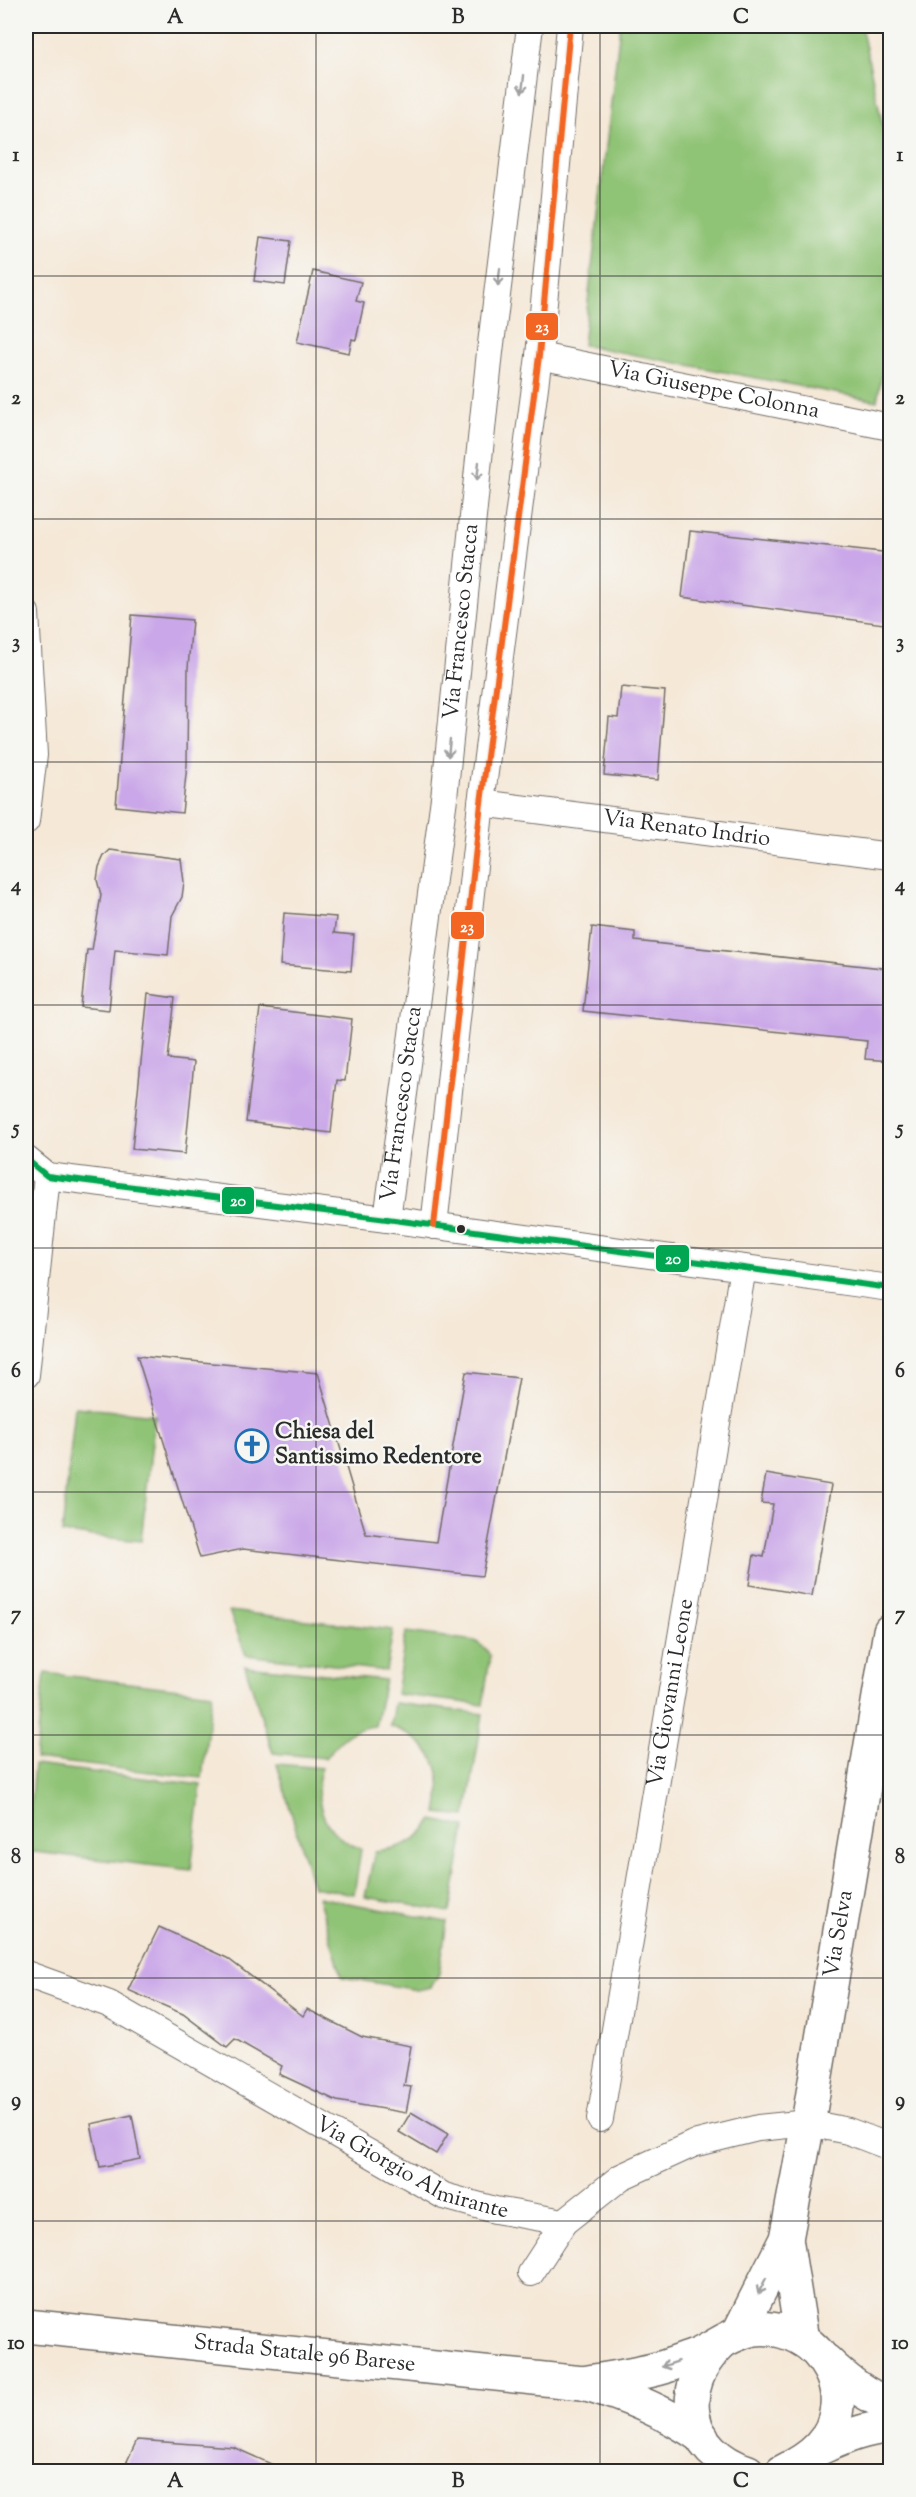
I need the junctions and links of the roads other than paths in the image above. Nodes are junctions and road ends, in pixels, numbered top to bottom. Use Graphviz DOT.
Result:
graph roads {
  1 [pos="530,26"];
  2 [pos="570,26"];
  3 [pos="539,356"];
  4 [pos="891,427"];
  5 [pos="26,622"];
  6 [pos="481,803"];
  7 [pos="26,821"];
  8 [pos="891,856"];
  9 [pos="26,1159"];
  10 [pos="47,1176"];
  11 [pos="387,1219"];
  12 [pos="434,1226"];
  13 [pos="743,1268"];
  14 [pos="891,1288"];
  15 [pos="26,1375"];
  16 [pos="891,1631"];
  17 [pos="888,1666"];
  18 [pos="26,1974"];
  19 [pos="600,2119"];
  20 [pos="808,2123"];
  21 [pos="891,2147"];
  22 [pos="564,2222"];
  23 [pos="786,2239"];
  24 [pos="531,2273"];
  25 [pos="26,2326"];
  26 [pos="731,2337"];
  27 [pos="813,2349"];
  28 [pos="583,2383"];
  29 [pos="891,2405"];
  30 [pos="891,2427"];
  31 [pos="709,2451"];
  32 [pos="801,2462"];
  33 [pos="748,2472"];
  1 -- 11 [label="street, Via Francesco Stacca, one-way"];
  2 -- 3 [label="street, Via Francesco Stacca"];
  3 -- 4 [label="street, Via Giuseppe Colonna"];
  3 -- 6 [label="street, Via Francesco Stacca"];
  5 -- 7 [label="street"];
  6 -- 8 [label="street, Via Renato Indrio"];
  6 -- 12 [label="street, Via Francesco Stacca"];
  9 -- 10 [label="street"];
  10 -- 11 [label="street"];
  10 -- 15 [label="street"];
  11 -- 12 [label="street"];
  12 -- 13 [label="street"];
  13 -- 14 [label="street"];
  13 -- 19 [label="street, Via Giovanni Leone"];
  16 -- 17 [label="main road, Via Selva"];
  17 -- 20 [label="main road, Via Selva"];
  18 -- 22 [label="street, Via Giorgio Almirante"];
  20 -- 21 [label="street"];
  20 -- 22 [label="street"];
  20 -- 23 [label="main road, Via Selva"];
  22 -- 24 [label="street"];
  23 -- 26 [label="main road, one-way"];
  23 -- 27 [label="main road"];
  25 -- 28 [label="main road, Strada Statale 96 Barese"];
  26 -- 27 [label="main road, Strada Statale 96 Barese"];
  26 -- 28 [label="main road, Strada Statale 96 Barese, one-way"];
  26 -- 31 [label="main road, Strada Statale 96 Barese"];
  27 -- 29 [label="main road, Strada Statale 96 Barese"];
  27 -- 32 [label="main road"];
  28 -- 31 [label="main road, Strada Statale 96 Barese"];
  30 -- 32 [label="main road"];
  31 -- 33 [label="main road, Strada Statale 96 Barese"];
}
